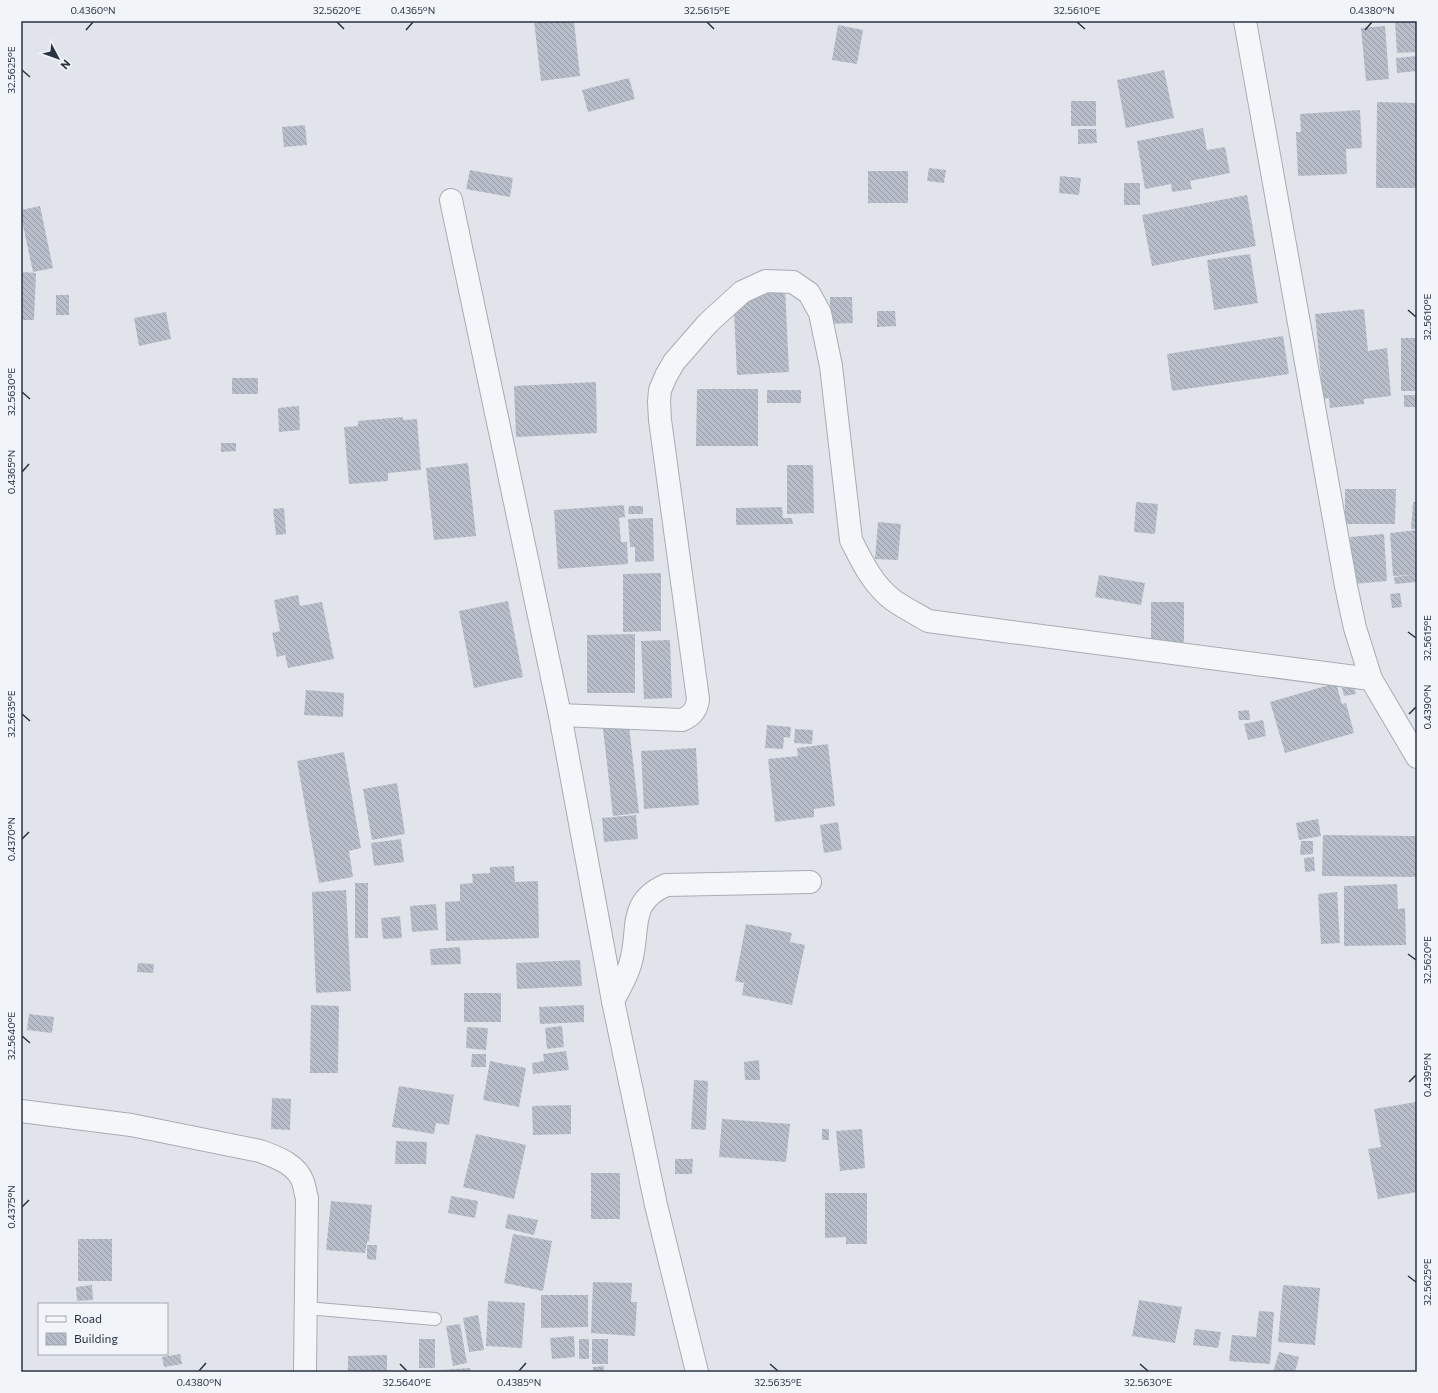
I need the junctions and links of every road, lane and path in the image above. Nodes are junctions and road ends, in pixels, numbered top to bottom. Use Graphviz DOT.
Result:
graph roads {
  1 [pos="1245,21"];
  2 [pos="451,200"];
  3 [pos="1371,679"];
  4 [pos="560,715"];
  5 [pos="1417,757"];
  6 [pos="810,882"];
  7 [pos="613,1001"];
  8 [pos="21,1111"];
  9 [pos="306,1308"];
  10 [pos="435,1319"];
  11 [pos="305,1372"];
  12 [pos="697,1372"];
  1 -- 3 [label="street"];
  2 -- 4 [label="street"];
  3 -- 4 [label="street"];
  3 -- 5 [label="street"];
  4 -- 7 [label="street"];
  6 -- 7 [label="street"];
  7 -- 12 [label="street"];
  8 -- 9 [label="street"];
  9 -- 10 [label="lane"];
  9 -- 11 [label="street"];
}
